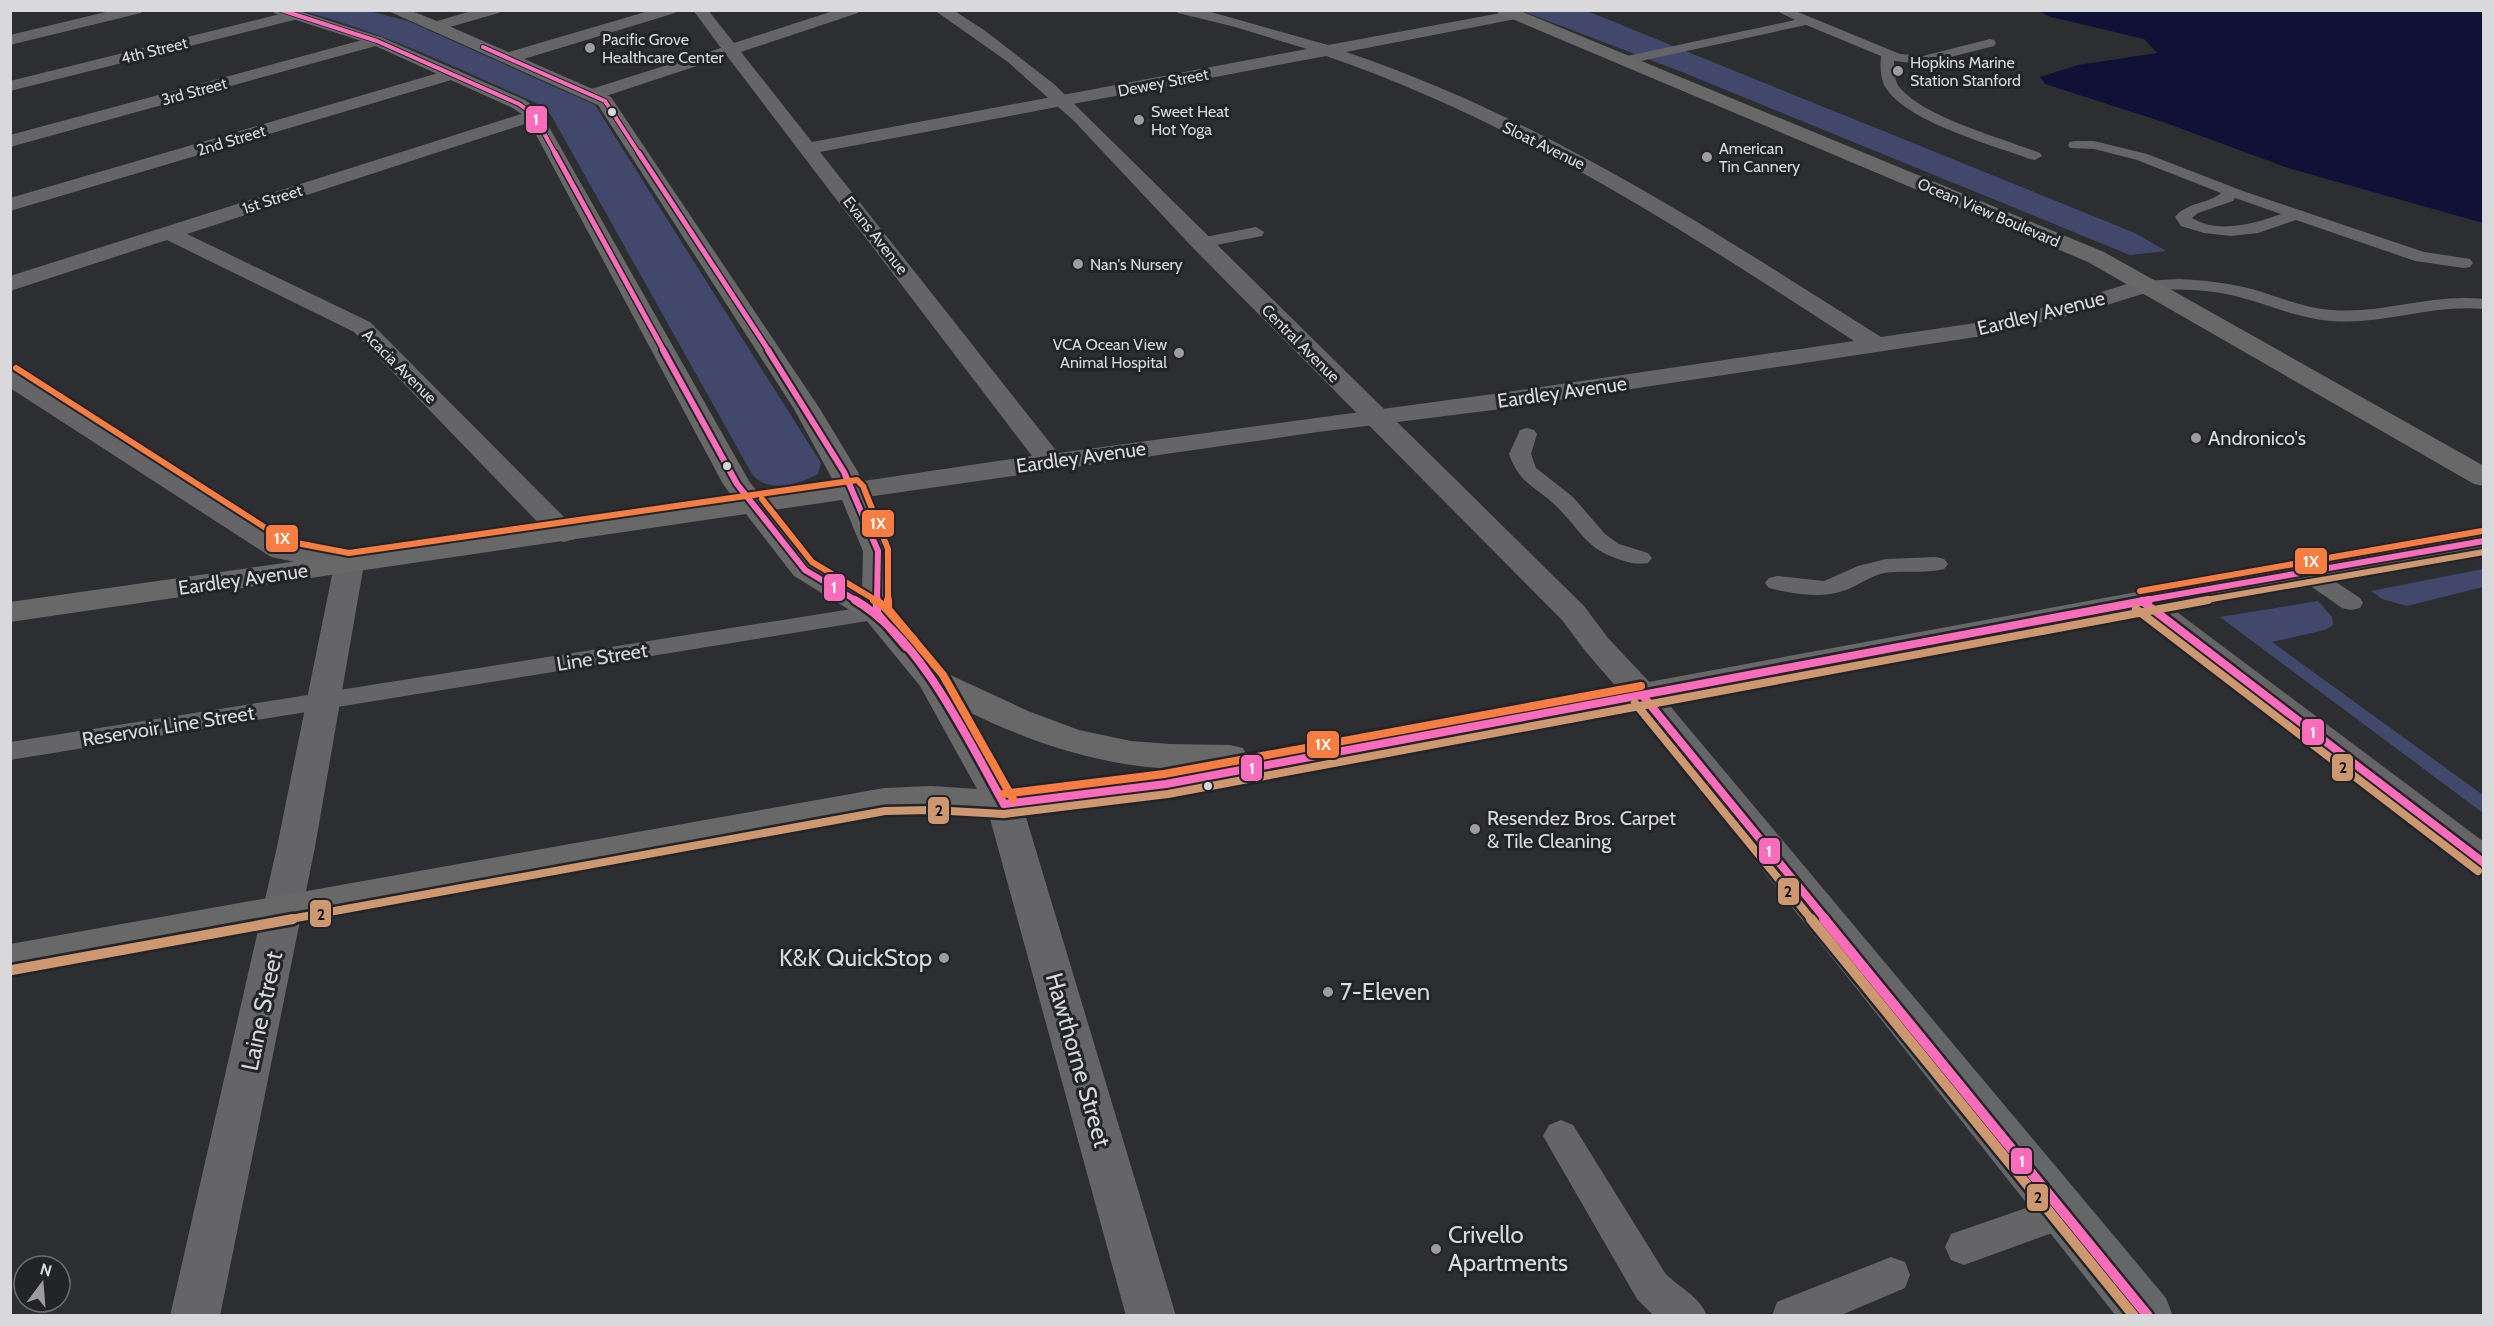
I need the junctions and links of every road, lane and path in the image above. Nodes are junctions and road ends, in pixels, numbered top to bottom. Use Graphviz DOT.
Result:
graph roads {
  1 [pos="136,10"];
  2 [pos="393,10"];
  3 [pos="494,10"];
  4 [pos="670,10"];
  5 [pos="700,10"];
  6 [pos="853,10"];
  7 [pos="941,10"];
  8 [pos="1183,10"];
  9 [pos="1781,10"];
  10 [pos="288,13"];
  11 [pos="1510,13"];
  12 [pos="1807,21"];
  13 [pos="436,26"];
  14 [pos="10,40"];
  15 [pos="377,41"];
  16 [pos="1990,43"];
  17 [pos="732,50"];
  18 [pos="1328,51"];
  19 [pos="1888,54"];
  20 [pos="508,58"];
  21 [pos="1627,60"];
  22 [pos="452,74"];
  23 [pos="10,86"];
  24 [pos="594,94"];
  25 [pos="1064,101"];
  26 [pos="534,115"];
  27 [pos="10,141"];
  28 [pos="2075,145"];
  29 [pos="809,148"];
  30 [pos="2035,156"];
  31 [pos="2229,190"];
  32 [pos="10,205"];
  33 [pos="2299,214"];
  34 [pos="1256,232"];
  35 [pos="169,233"];
  36 [pos="1201,243"];
  37 [pos="2464,263"];
  38 [pos="10,284"];
  39 [pos="2147,285"];
  40 [pos="2484,304"];
  41 [pos="1876,344"];
  42 [pos="10,377"];
  43 [pos="1375,416"];
  44 [pos="1527,434"];
  45 [pos="1050,461"];
  46 [pos="2484,478"];
  47 [pos="853,490"];
  48 [pos="754,506"];
  49 [pos="564,533"];
  50 [pos="2484,541"];
  51 [pos="1640,558"];
  52 [pos="350,564"];
  53 [pos="1936,564"];
  54 [pos="2307,573"];
  55 [pos="1777,583"];
  56 [pos="2142,601"];
  57 [pos="2351,603"];
  58 [pos="10,612"];
  59 [pos="878,614"];
  60 [pos="934,681"];
  61 [pos="1643,696"];
  62 [pos="326,700"];
  63 [pos="10,751"];
  64 [pos="1310,757"];
  65 [pos="1004,804"];
  66 [pos="2484,863"];
  67 [pos="283,912"];
  68 [pos="10,960"];
  69 [pos="1561,1136"];
  70 [pos="2064,1212"];
  71 [pos="1964,1247"];
  72 [pos="1891,1275"];
  73 [pos="195,1316"];
  74 [pos="1151,1316"];
  75 [pos="1688,1316"];
  76 [pos="1791,1316"];
  77 [pos="2148,1316"];
  1 -- 14 [label="street"];
  2 -- 13 [label="main road"];
  3 -- 13 [label="street"];
  4 -- 20 [label="street"];
  5 -- 17 [label="street, Evans Avenue"];
  6 -- 17 [label="street"];
  7 -- 25 [label="street, Central Avenue"];
  8 -- 18 [label="street, Sloat Avenue"];
  9 -- 12 [label="lane"];
  10 -- 15 [label="main road"];
  10 -- 23 [label="street, 4th Street"];
  11 -- 18 [label="street, Dewey Street"];
  11 -- 21 [label="main road, Ocean View Boulevard"];
  12 -- 19 [label="lane"];
  12 -- 21 [label="lane"];
  13 -- 20 [label="main road"];
  15 -- 22 [label="main road"];
  15 -- 27 [label="street, 3rd Street"];
  16 -- 19 [label="lane"];
  17 -- 24 [label="street"];
  17 -- 29 [label="street, Evans Avenue"];
  18 -- 25 [label="street, Dewey Street"];
  18 -- 41 [label="street, Sloat Avenue"];
  19 -- 30 [label="lane"];
  20 -- 24 [label="main road"];
  21 -- 39 [label="main road, Ocean View Boulevard"];
  22 -- 26 [label="main road"];
  22 -- 32 [label="street, 2nd Street"];
  24 -- 47 [label="main road"];
  25 -- 29 [label="street, Dewey Street"];
  25 -- 36 [label="street, Central Avenue"];
  26 -- 35 [label="street, 1st Street"];
  26 -- 48 [label="main road"];
  28 -- 31 [label="lane"];
  29 -- 45 [label="street, Evans Avenue"];
  31 -- 33 [label="lane"];
  31 -- 33 [label="lane"];
  33 -- 37 [label="lane"];
  34 -- 36 [label="lane"];
  35 -- 38 [label="street, 1st Street"];
  35 -- 49 [label="street, Acacia Avenue"];
  36 -- 43 [label="street, Central Avenue"];
  39 -- 40 [label="lane"];
  39 -- 41 [label="street, Eardley Avenue"];
  39 -- 46 [label="main road, Ocean View Boulevard"];
  41 -- 43 [label="street, Eardley Avenue"];
  42 -- 52 [label="street"];
  43 -- 45 [label="street, Eardley Avenue"];
  43 -- 61 [label="street, Central Avenue"];
  44 -- 51 [label="lane"];
  45 -- 47 [label="street, Eardley Avenue"];
  47 -- 48 [label="main road, Eardley Avenue"];
  47 -- 59 [label="main road"];
  48 -- 49 [label="main road, Eardley Avenue"];
  48 -- 59 [label="main road"];
  49 -- 52 [label="main road, Eardley Avenue"];
  50 -- 54 [label="main road"];
  52 -- 58 [label="main road, Eardley Avenue"];
  52 -- 62 [label="street, Laine Street"];
  53 -- 55 [label="lane"];
  54 -- 56 [label="main road"];
  54 -- 57 [label="lane"];
  56 -- 61 [label="main road"];
  56 -- 66 [label="street"];
  59 -- 60 [label="main road"];
  59 -- 62 [label="lane, Line Street"];
  60 -- 64 [label="main road"];
  60 -- 65 [label="main road"];
  61 -- 64 [label="main road"];
  61 -- 70 [label="main road"];
  62 -- 63 [label="lane, Reservoir Line Street"];
  62 -- 67 [label="street, Laine Street"];
  64 -- 65 [label="main road"];
  65 -- 67 [label="main road"];
  65 -- 74 [label="street, Hawthorne Street"];
  67 -- 68 [label="main road"];
  67 -- 73 [label="street, Laine Street"];
  69 -- 75 [label="lane"];
  70 -- 71 [label="lane"];
  70 -- 77 [label="main road"];
  72 -- 76 [label="lane"];
}
